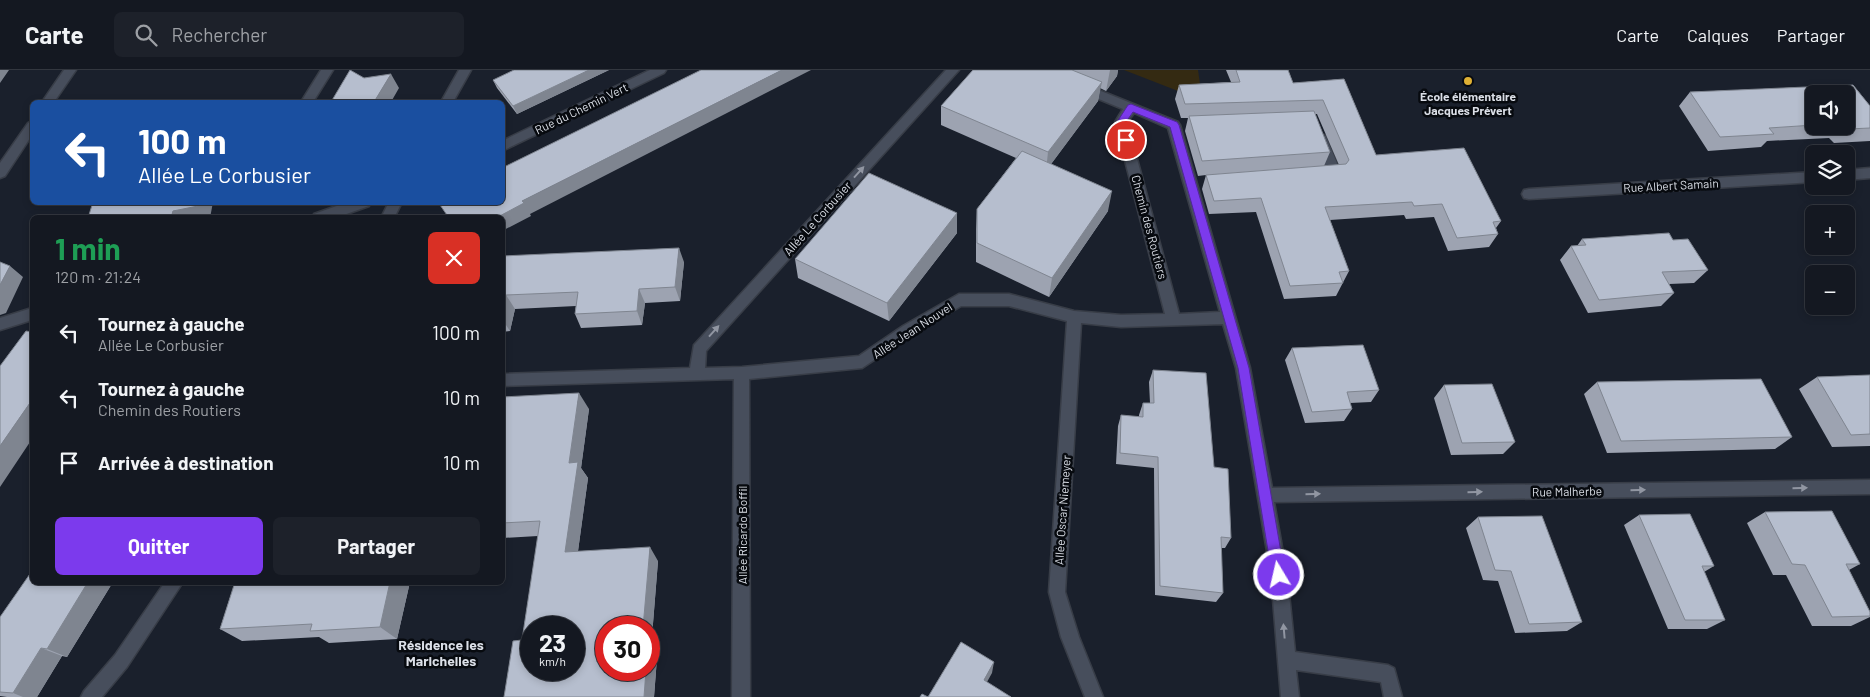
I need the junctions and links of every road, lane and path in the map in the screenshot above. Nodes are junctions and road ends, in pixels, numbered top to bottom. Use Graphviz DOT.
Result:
graph roads {
  1 [pos="70,70"];
  2 [pos="327,70"];
  3 [pos="465,70"];
  4 [pos="660,70"];
  5 [pos="952,70"];
  6 [pos="1071,84"];
  7 [pos="49,100"];
  8 [pos="308,100"];
  9 [pos="449,100"];
  10 [pos="1131,108"];
  11 [pos="1316,128"];
  12 [pos="30,129"];
  13 [pos="505,146"];
  14 [pos="0,173"];
  15 [pos="1870,173"];
  16 [pos="1855,174"];
  17 [pos="1306,175"];
  18 [pos="1805,178"];
  19 [pos="1529,194"];
  20 [pos="355,205"];
  21 [pos="327,215"];
  22 [pos="30,315"];
  23 [pos="1074,316"];
  24 [pos="1230,318"];
  25 [pos="1174,320"];
  26 [pos="0,324"];
  27 [pos="742,373"];
  28 [pos="697,374"];
  29 [pos="505,380"];
  30 [pos="1870,487"];
  31 [pos="1264,495"];
  32 [pos="173,585"];
  33 [pos="1286,660"];
  34 [pos="90,697"];
  35 [pos="740,697"];
  36 [pos="1094,697"];
  37 [pos="1290,697"];
  38 [pos="1392,697"];
  1 -- 7 [label="street"];
  2 -- 8 [label="street"];
  3 -- 9 [label="street"];
  4 -- 13 [label="street, Rue du Chemin Vert"];
  28 -- 5 [label="street, Allée Le Corbusier, one-way"];
  6 -- 10 [label="street"];
  10 -- 24 [label="street"];
  10 -- 25 [label="street, Chemin des Routiers"];
  11 -- 17 [label="street"];
  12 -- 14 [label="street"];
  15 -- 16 [label="street"];
  18 -- 19 [label="street, Rue Albert Samain"];
  20 -- 21 [label="street"];
  22 -- 26 [label="street"];
  23 -- 25 [label="street, Allée Jean Nouvel"];
  23 -- 27 [label="street, Allée Jean Nouvel"];
  23 -- 36 [label="street, Allée Oscar Niemeyer"];
  24 -- 25 [label="street, Allée Jean Nouvel"];
  24 -- 31 [label="street"];
  27 -- 28 [label="street, Allée Jean Nouvel"];
  27 -- 35 [label="street, Allée Ricardo Boffil"];
  28 -- 29 [label="street, Allée Jean Nouvel"];
  31 -- 30 [label="street, Rue Malherbe, one-way"];
  33 -- 31 [label="street, one-way"];
  32 -- 34 [label="street"];
  33 -- 37 [label="street"];
  33 -- 38 [label="street"];
}
